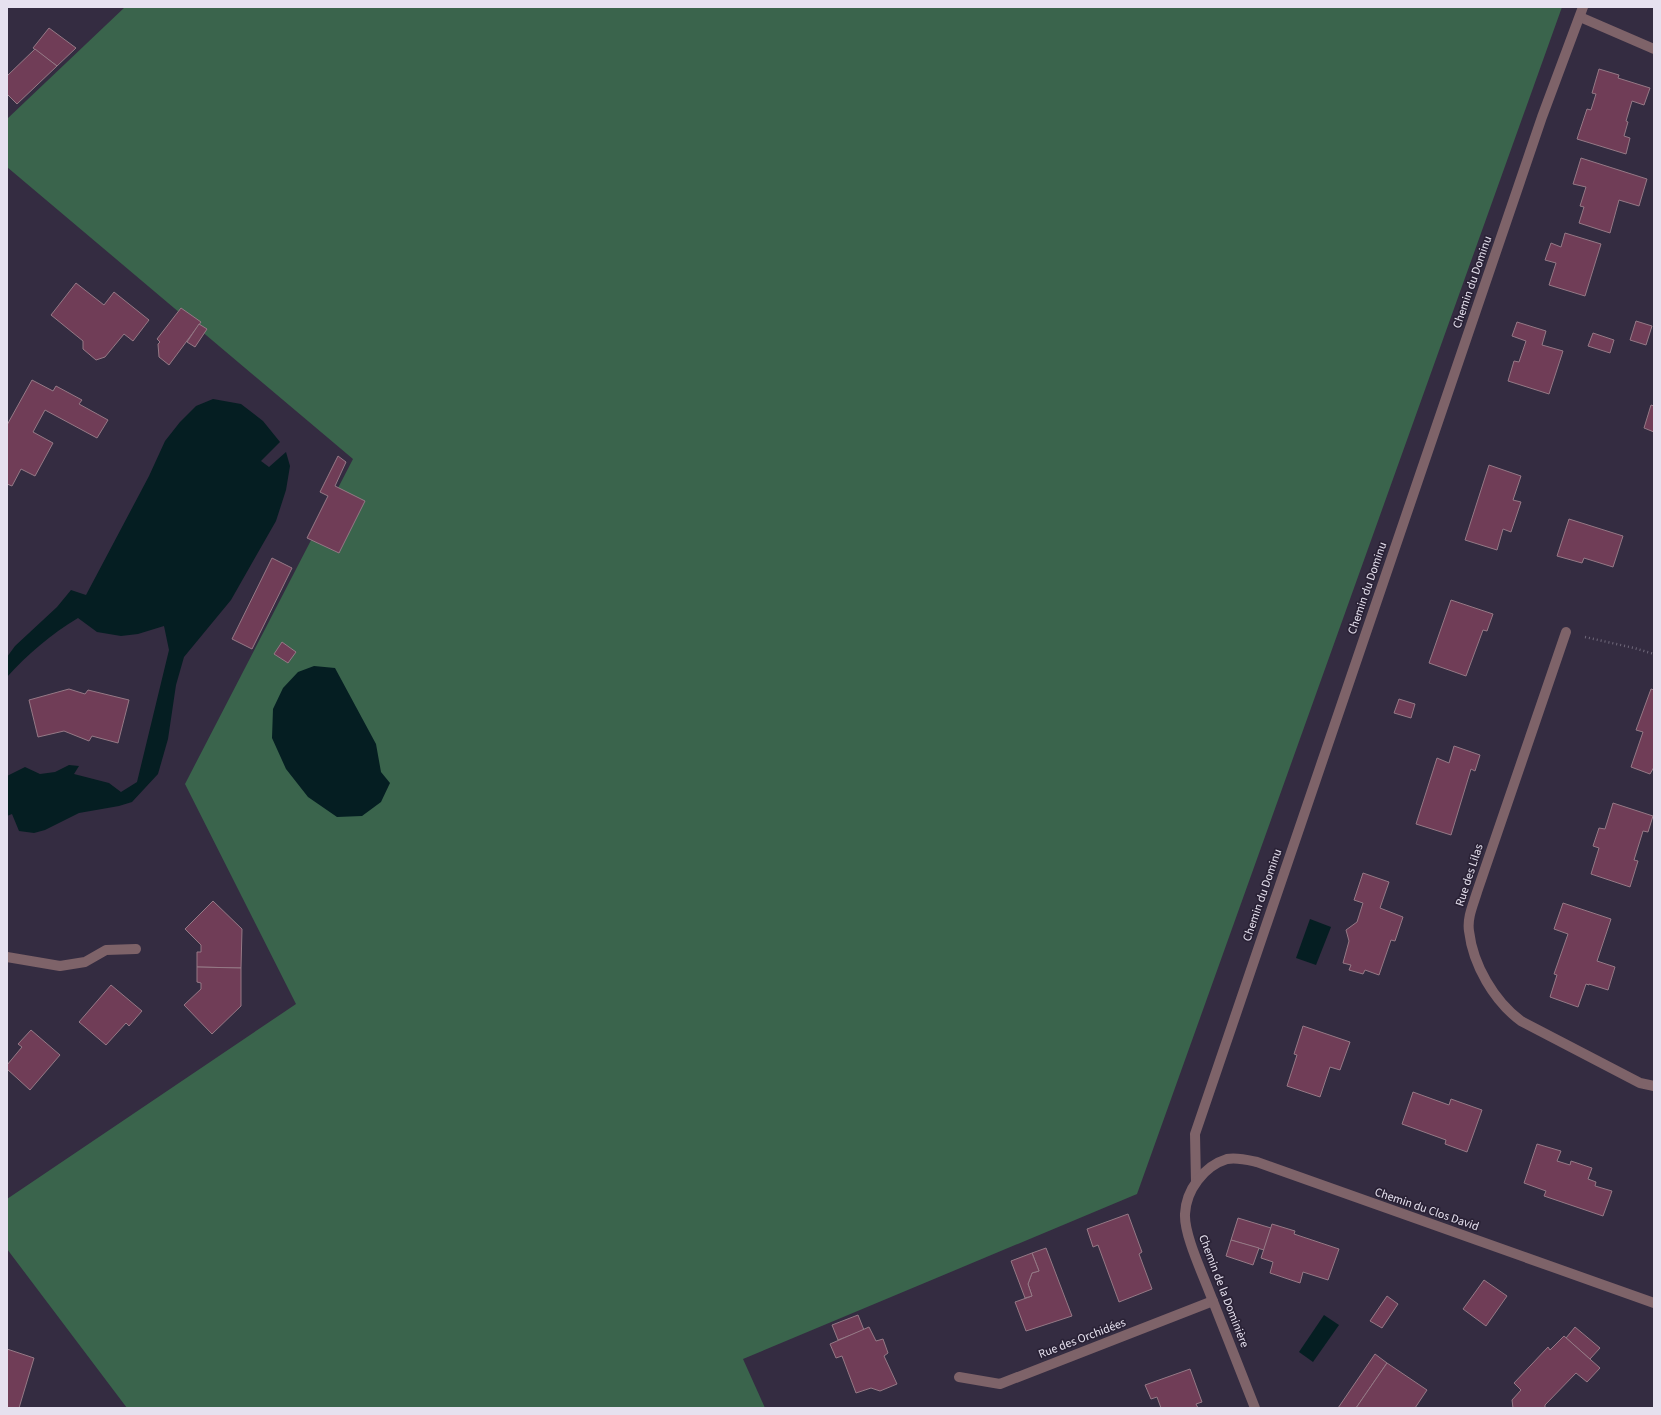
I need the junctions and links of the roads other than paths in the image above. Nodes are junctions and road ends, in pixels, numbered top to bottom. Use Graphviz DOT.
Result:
graph roads {
  1 [pos="1581,12"];
  2 [pos="1654,49"];
  3 [pos="1566,632"];
  4 [pos="136,949"];
  5 [pos="7,957"];
  6 [pos="1654,1086"];
  7 [pos="1196,1182"];
  8 [pos="1213,1301"];
  9 [pos="1654,1303"];
  10 [pos="959,1377"];
  11 [pos="1255,1408"];
  1 -- 2 [label="street"];
  1 -- 7 [label="street, Chemin du Dominu"];
  3 -- 6 [label="street, Rue des Lilas"];
  4 -- 5 [label="street"];
  7 -- 8 [label="street, Chemin de la Dominière"];
  7 -- 9 [label="street, Chemin du Clos David"];
  8 -- 10 [label="street, Rue des Orchidées"];
  8 -- 11 [label="street, Chemin de la Dominière"];
}
